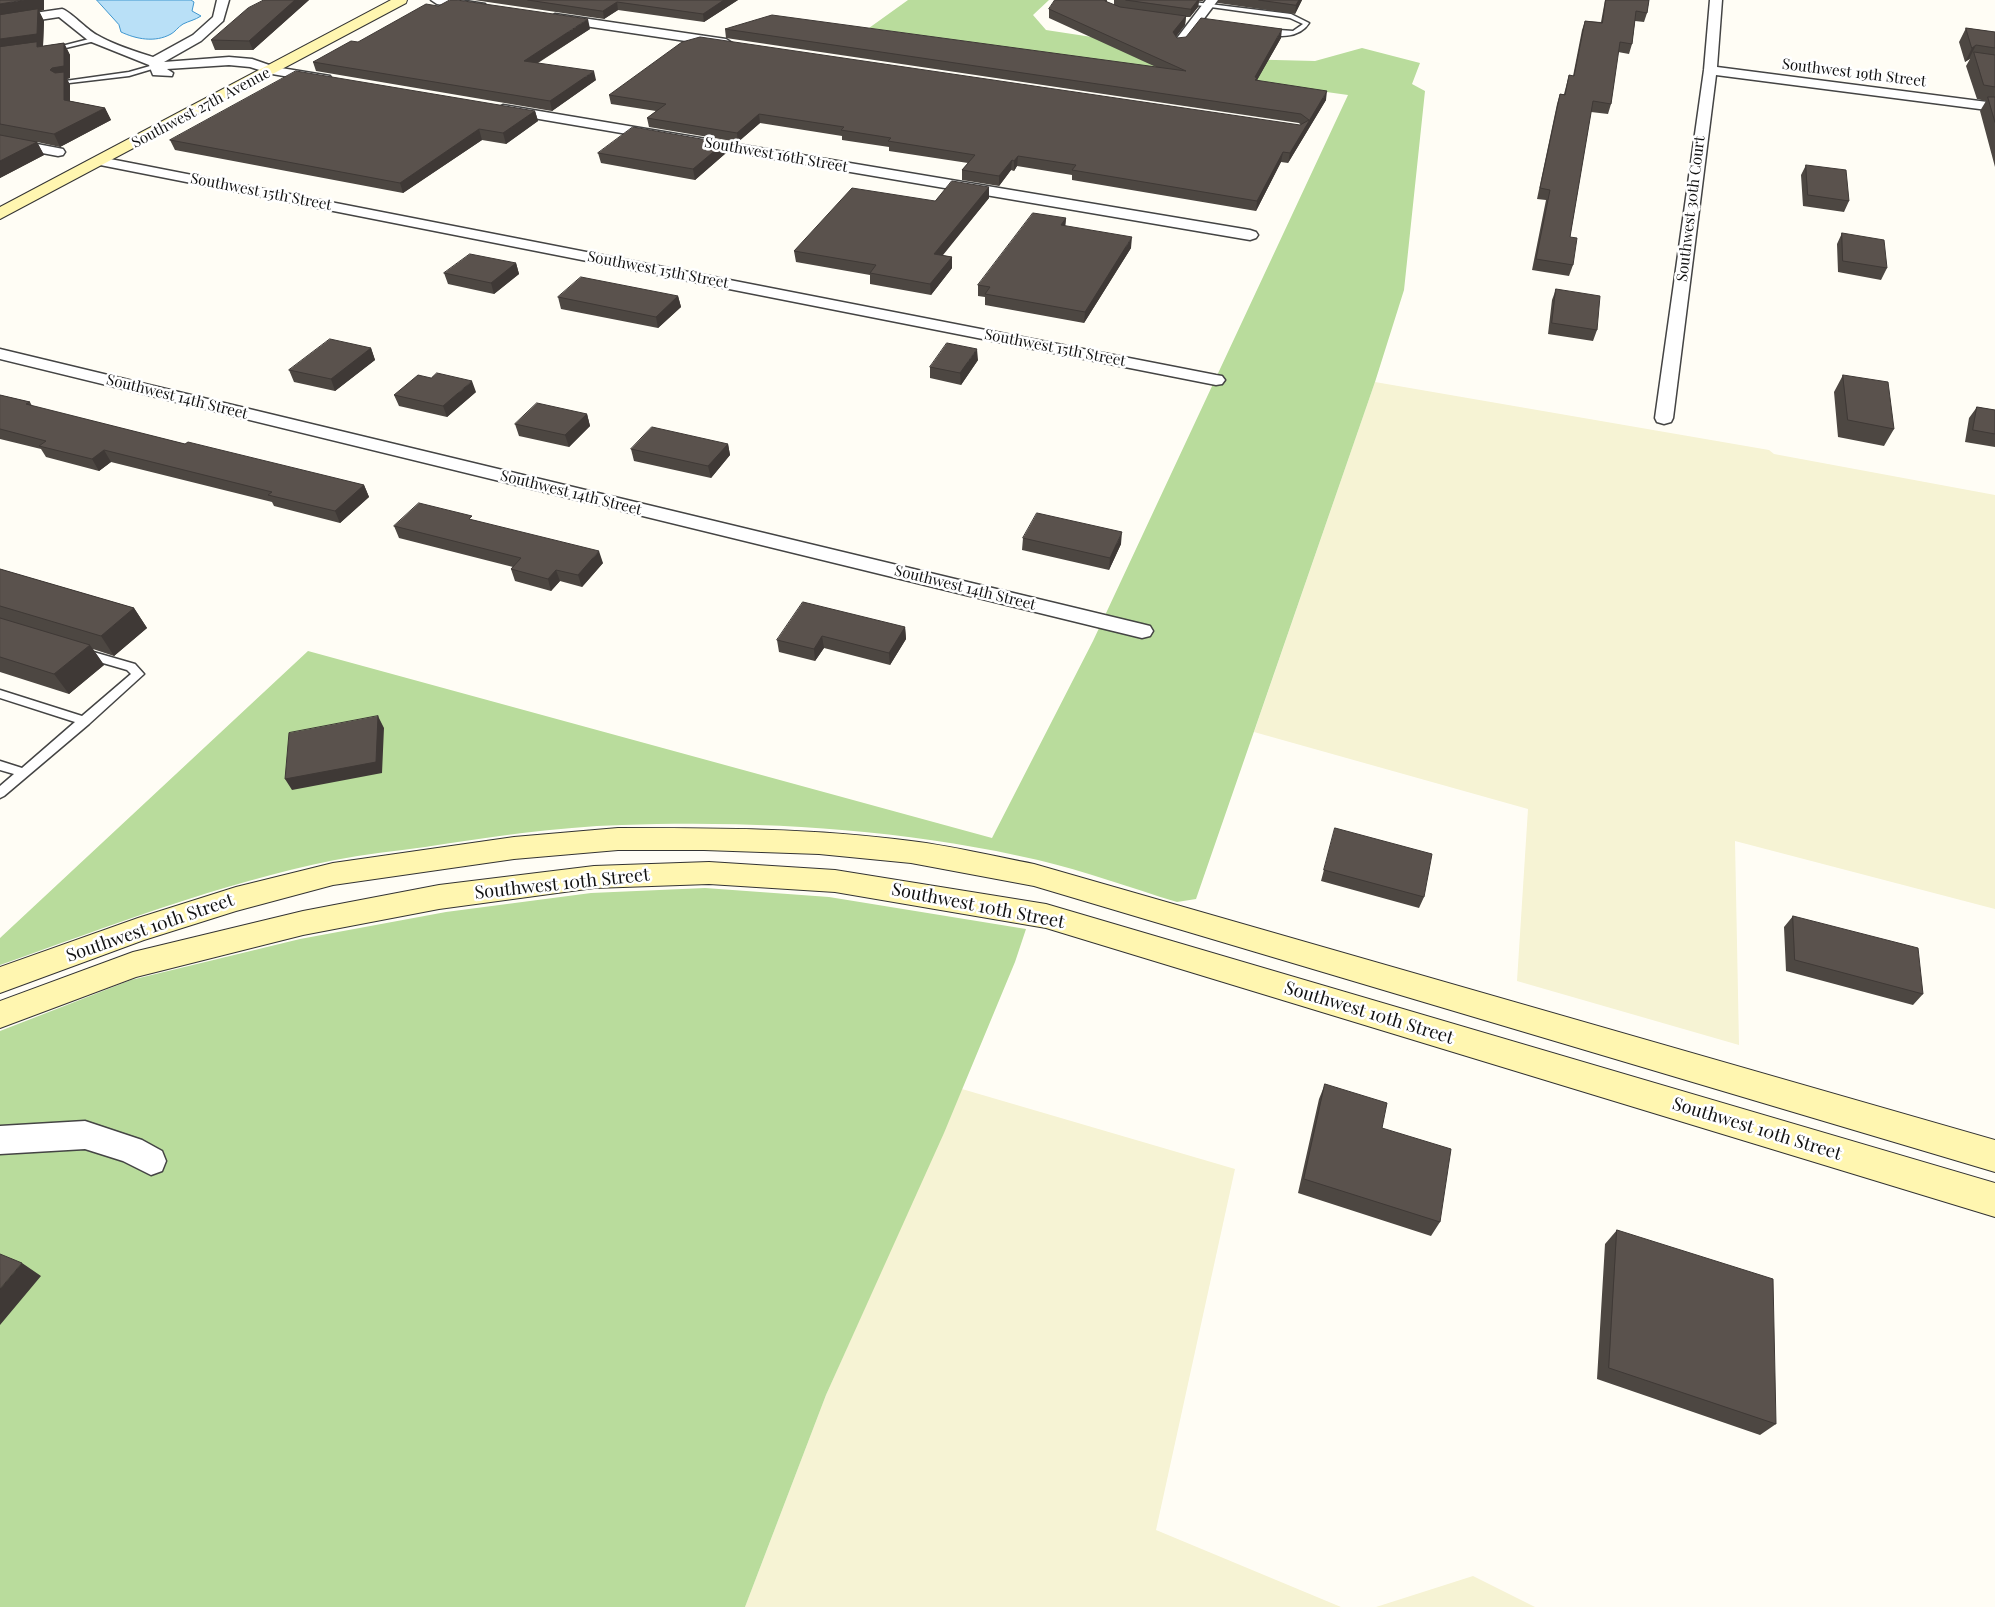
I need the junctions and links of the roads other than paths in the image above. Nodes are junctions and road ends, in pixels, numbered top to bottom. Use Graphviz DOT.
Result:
graph roads {
  1 [pos="64,0"];
  2 [pos="223,0"];
  3 [pos="401,0"];
  4 [pos="437,0"];
  5 [pos="1164,0"];
  6 [pos="1716,0"];
  7 [pos="1210,3"];
  8 [pos="496,9"];
  9 [pos="62,13"];
  10 [pos="544,16"];
  11 [pos="0,22"];
  12 [pos="1254,30"];
  13 [pos="93,40"];
  14 [pos="1180,42"];
  15 [pos="740,45"];
  16 [pos="44,50"];
  17 [pos="205,62"];
  18 [pos="155,64"];
  19 [pos="272,70"];
  20 [pos="1710,70"];
  21 [pos="195,74"];
  22 [pos="336,81"];
  23 [pos="61,82"];
  24 [pos="493,107"];
  25 [pos="1995,107"];
  26 [pos="0,141"];
  27 [pos="58,152"];
  28 [pos="100,161"];
  29 [pos="0,214"];
  30 [pos="1250,235"];
  31 [pos="0,354"];
  32 [pos="1216,380"];
  33 [pos="1664,418"];
  34 [pos="1142,631"];
  35 [pos="75,650"];
  36 [pos="0,694"];
  37 [pos="85,721"];
  38 [pos="0,765"];
  39 [pos="24,773"];
  40 [pos="0,794"];
  41 [pos="453,856"];
  42 [pos="448,896"];
  43 [pos="1321,960"];
  44 [pos="0,980"];
  45 [pos="1313,996"];
  46 [pos="0,1015"];
  47 [pos="1822,1106"];
  48 [pos="1905,1130"];
  49 [pos="0,1140"];
  50 [pos="1822,1148"];
  51 [pos="1995,1156"];
  52 [pos="151,1161"];
  53 [pos="1908,1174"];
  54 [pos="1995,1200"];
  1 -- 9 [label="street"];
  2 -- 18 [label="street"];
  3 -- 19 [label="street, Southwest 27th Avenue"];
  4 -- 8 [label="street"];
  5 -- 7 [label="lane"];
  6 -- 20 [label="street, Southwest 30th Court"];
  7 -- 12 [label="lane"];
  7 -- 14 [label="street"];
  9 -- 11 [label="street"];
  9 -- 13 [label="street"];
  10 -- 15 [label="street"];
  13 -- 16 [label="lane"];
  13 -- 18 [label="street"];
  17 -- 18 [label="street"];
  17 -- 19 [label="street"];
  17 -- 21 [label="street"];
  18 -- 21 [label="street"];
  18 -- 23 [label="lane"];
  19 -- 21 [label="street"];
  19 -- 22 [label="street"];
  19 -- 28 [label="street, Southwest 27th Avenue"];
  20 -- 25 [label="street, Southwest 19th Street"];
  20 -- 33 [label="street, Southwest 30th Court"];
  24 -- 30 [label="street, Southwest 16th Street"];
  26 -- 27 [label="street"];
  28 -- 29 [label="street, Southwest 27th Avenue"];
  28 -- 32 [label="street, Southwest 15th Street"];
  31 -- 34 [label="street, Southwest 14th Street"];
  35 -- 37 [label="lane"];
  36 -- 37 [label="lane"];
  37 -- 39 [label="lane"];
  38 -- 39 [label="lane"];
  39 -- 40 [label="lane"];
  41 -- 42 [label="street"];
  41 -- 43 [label="street, Southwest 10th Street"];
  41 -- 44 [label="street, Southwest 10th Street"];
  42 -- 45 [label="street, Southwest 10th Street"];
  42 -- 46 [label="street, Southwest 10th Street"];
  43 -- 45 [label="street"];
  43 -- 47 [label="street, Southwest 10th Street"];
  45 -- 50 [label="street, Southwest 10th Street"];
  47 -- 48 [label="street, Southwest 10th Street"];
  47 -- 50 [label="street"];
  48 -- 51 [label="street, Southwest 10th Street"];
  48 -- 53 [label="street"];
  49 -- 52 [label="street"];
  50 -- 53 [label="street, Southwest 10th Street"];
  53 -- 54 [label="street, Southwest 10th Street"];
}
